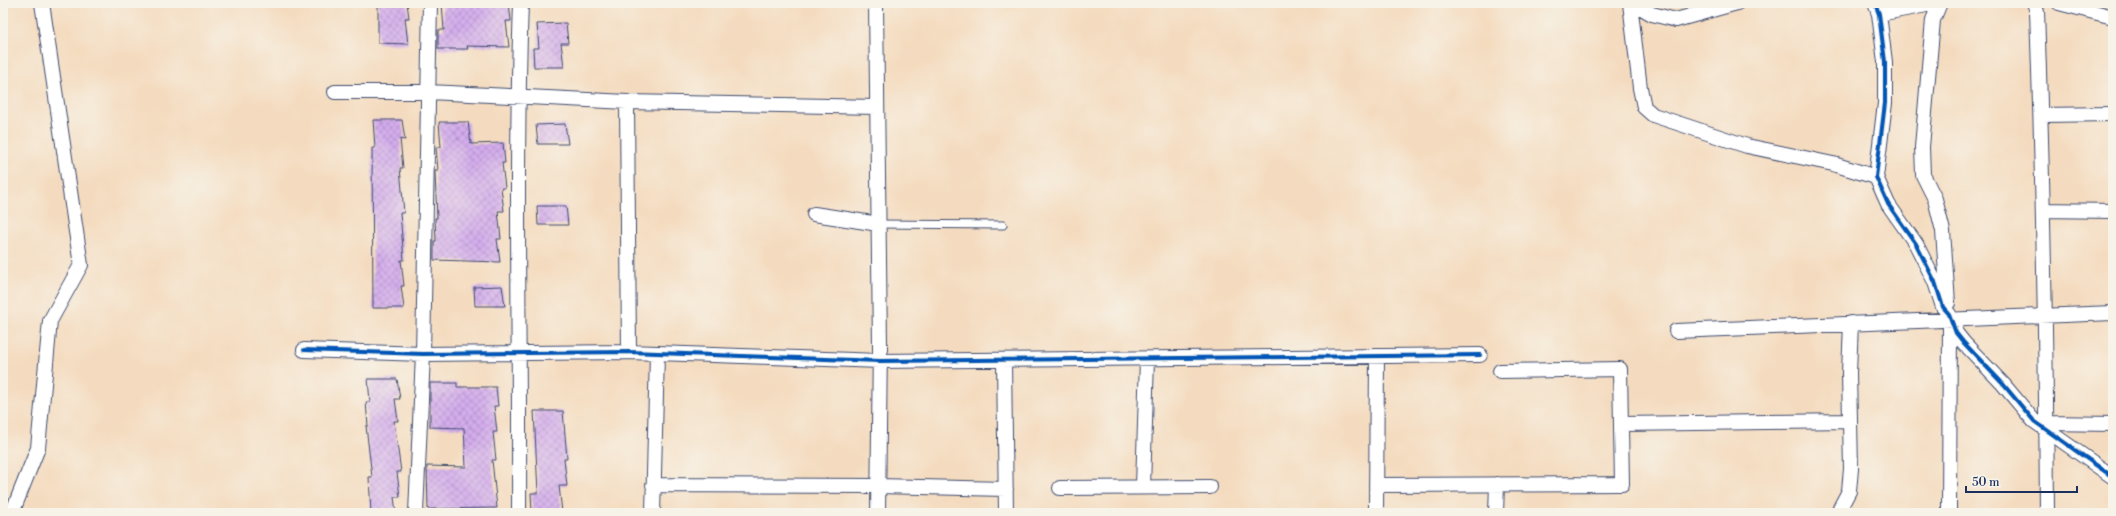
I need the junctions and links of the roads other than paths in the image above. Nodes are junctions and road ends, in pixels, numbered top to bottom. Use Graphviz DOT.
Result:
graph roads {
  1 [pos="42,3"];
  2 [pos="430,3"];
  3 [pos="520,3"];
  4 [pos="876,3"];
  5 [pos="1631,3"];
  6 [pos="1737,3"];
  7 [pos="1937,3"];
  8 [pos="1940,3"];
  9 [pos="2034,3"];
  10 [pos="2059,3"];
  11 [pos="1877,9"];
  12 [pos="2113,17"];
  13 [pos="335,92"];
  14 [pos="429,92"];
  15 [pos="518,95"];
  16 [pos="627,102"];
  17 [pos="877,106"];
  18 [pos="2113,114"];
  19 [pos="2040,115"];
  20 [pos="1876,177"];
  21 [pos="2043,210"];
  22 [pos="2113,211"];
  23 [pos="814,214"];
  24 [pos="879,224"];
  25 [pos="1003,225"];
  26 [pos="2113,313"];
  27 [pos="2045,316"];
  28 [pos="1950,318"];
  29 [pos="1852,323"];
  30 [pos="1676,331"];
  31 [pos="304,350"];
  32 [pos="629,352"];
  33 [pos="520,353"];
  34 [pos="657,353"];
  35 [pos="423,354"];
  36 [pos="1480,355"];
  37 [pos="1377,356"];
  38 [pos="1147,359"];
  39 [pos="1004,360"];
  40 [pos="880,362"];
  41 [pos="1500,371"];
  42 [pos="1850,421"];
  43 [pos="1621,424"];
  44 [pos="2113,424"];
  45 [pos="2046,426"];
  46 [pos="2113,477"];
  47 [pos="1497,484"];
  48 [pos="653,485"];
  49 [pos="1376,485"];
  50 [pos="878,486"];
  51 [pos="1210,487"];
  52 [pos="1060,488"];
  53 [pos="1143,488"];
  54 [pos="1006,489"];
  55 [pos="12,513"];
  56 [pos="416,513"];
  57 [pos="519,513"];
  58 [pos="653,513"];
  59 [pos="878,513"];
  60 [pos="1006,513"];
  61 [pos="1376,513"];
  62 [pos="1496,513"];
  63 [pos="1840,513"];
  64 [pos="1949,513"];
  65 [pos="2047,513"];
  1 -- 55 [label="street"];
  2 -- 14 [label="street"];
  3 -- 15 [label="street"];
  4 -- 17 [label="street"];
  5 -- 6 [label="street"];
  5 -- 20 [label="street"];
  7 -- 11 [label="street"];
  8 -- 28 [label="street"];
  9 -- 19 [label="street"];
  10 -- 12 [label="street"];
  11 -- 20 [label="street"];
  13 -- 14 [label="street"];
  14 -- 15 [label="street"];
  14 -- 35 [label="street"];
  15 -- 16 [label="street"];
  15 -- 33 [label="street"];
  16 -- 17 [label="street"];
  16 -- 32 [label="street"];
  17 -- 24 [label="street"];
  18 -- 19 [label="street"];
  19 -- 21 [label="street"];
  20 -- 28 [label="street"];
  21 -- 22 [label="street"];
  21 -- 27 [label="street"];
  23 -- 24 [label="street"];
  24 -- 25 [label="lane"];
  24 -- 40 [label="street"];
  26 -- 27 [label="street"];
  27 -- 28 [label="street"];
  27 -- 45 [label="street"];
  28 -- 29 [label="street"];
  28 -- 45 [label="street"];
  28 -- 64 [label="street"];
  29 -- 30 [label="street"];
  29 -- 42 [label="street"];
  31 -- 35 [label="street"];
  32 -- 33 [label="street"];
  32 -- 34 [label="street"];
  33 -- 35 [label="street"];
  33 -- 57 [label="street"];
  34 -- 40 [label="street"];
  34 -- 48 [label="street"];
  35 -- 56 [label="street"];
  36 -- 37 [label="street"];
  37 -- 38 [label="street"];
  37 -- 49 [label="street"];
  38 -- 39 [label="street"];
  38 -- 53 [label="street"];
  39 -- 40 [label="street"];
  39 -- 54 [label="street"];
  40 -- 50 [label="street"];
  41 -- 43 [label="street"];
  42 -- 43 [label="street"];
  42 -- 63 [label="street"];
  43 -- 47 [label="street"];
  44 -- 45 [label="street"];
  45 -- 46 [label="street"];
  45 -- 65 [label="street"];
  47 -- 49 [label="street"];
  47 -- 62 [label="street"];
  48 -- 50 [label="street"];
  48 -- 58 [label="street"];
  49 -- 61 [label="street"];
  50 -- 54 [label="street"];
  50 -- 59 [label="street"];
  51 -- 53 [label="street"];
  52 -- 53 [label="street"];
  54 -- 60 [label="street"];
}
